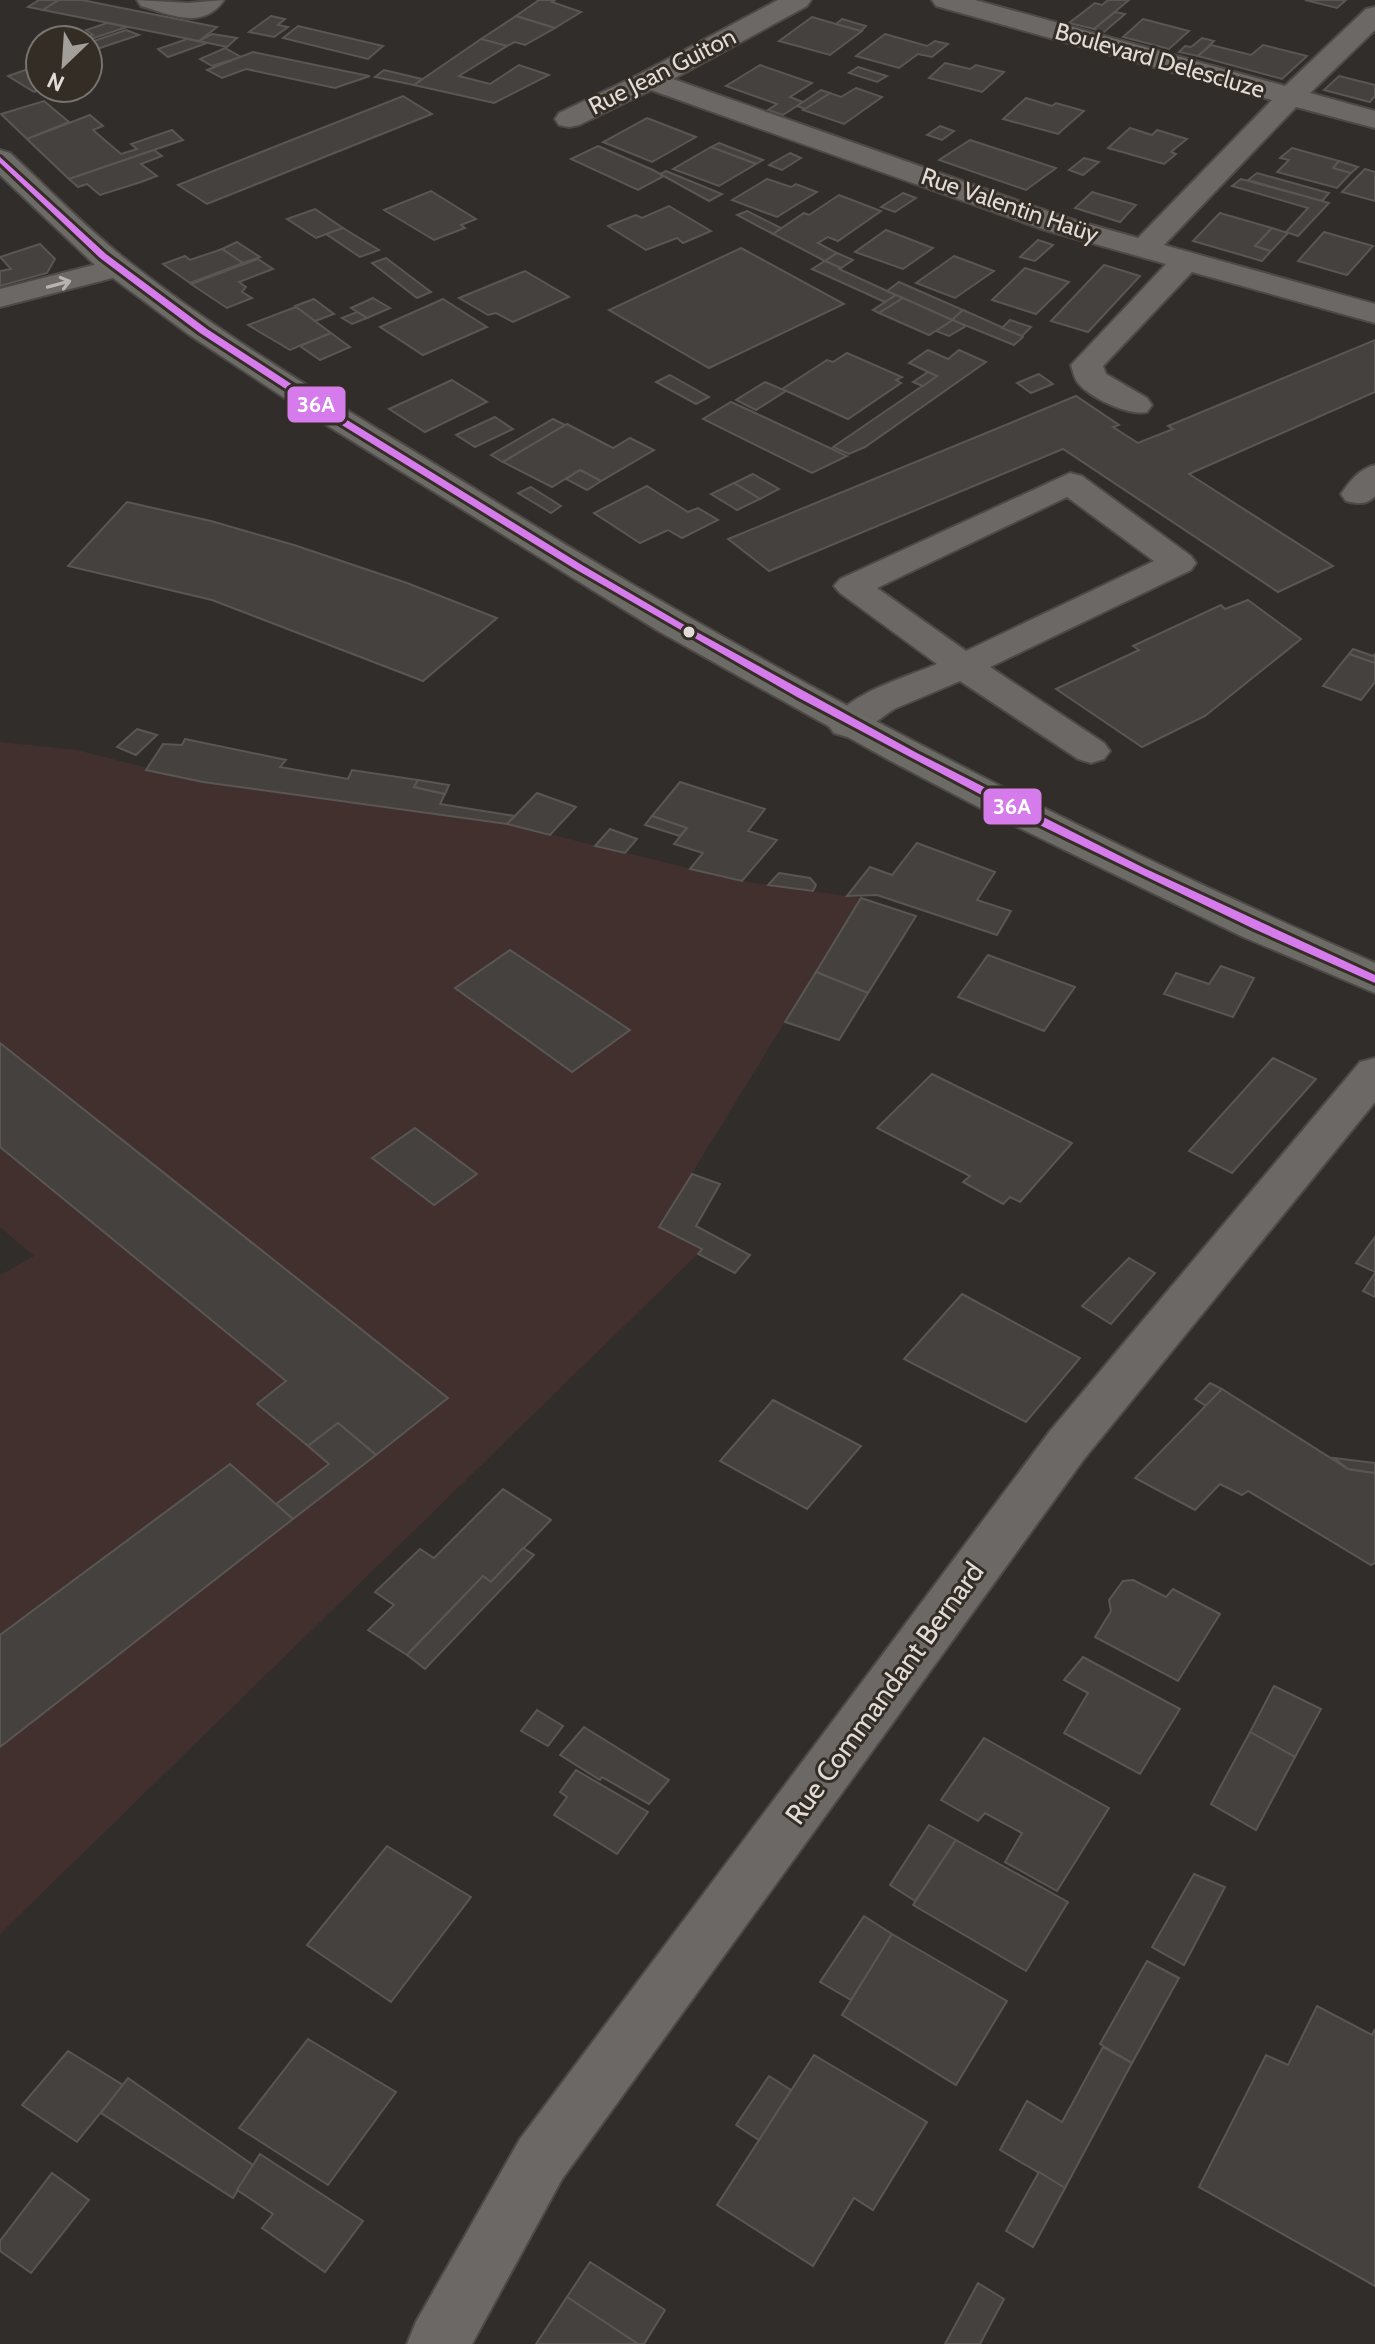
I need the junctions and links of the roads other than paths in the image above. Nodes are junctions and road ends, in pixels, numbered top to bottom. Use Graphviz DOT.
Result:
graph roads {
  1 [pos="150,0"];
  2 [pos="211,0"];
  3 [pos="798,0"];
  4 [pos="945,0"];
  5 [pos="1375,15"];
  6 [pos="650,80"];
  7 [pos="1291,96"];
  8 [pos="569,119"];
  9 [pos="1375,120"];
  10 [pos="0,159"];
  11 [pos="1144,249"];
  12 [pos="1186,261"];
  13 [pos="117,268"];
  14 [pos="0,298"];
  15 [pos="1375,314"];
  16 [pos="1136,405"];
  17 [pos="963,666"];
  18 [pos="847,725"];
  19 [pos="1091,751"];
  20 [pos="1375,979"];
  21 [pos="1375,1073"];
  22 [pos="438,2344"];
  1 -- 2 [label="street"];
  3 -- 6 [label="street, Rue Jean Guiton"];
  4 -- 7 [label="street, Boulevard Delescluze"];
  5 -- 7 [label="street"];
  6 -- 8 [label="street, Rue Jean Guiton"];
  6 -- 11 [label="street, Rue Valentin Haüy"];
  7 -- 9 [label="street, Boulevard Delescluze"];
  7 -- 11 [label="street"];
  10 -- 13 [label="main road"];
  11 -- 12 [label="street, Rue Valentin Haüy"];
  12 -- 15 [label="street, Rue Valentin Haüy"];
  12 -- 16 [label="street"];
  14 -- 13 [label="street, one-way"];
  13 -- 18 [label="main road"];
  17 -- 17 [label="street"];
  17 -- 18 [label="street"];
  17 -- 19 [label="street"];
  18 -- 20 [label="main road"];
  21 -- 22 [label="street, Rue Commandant Bernard"];
}
